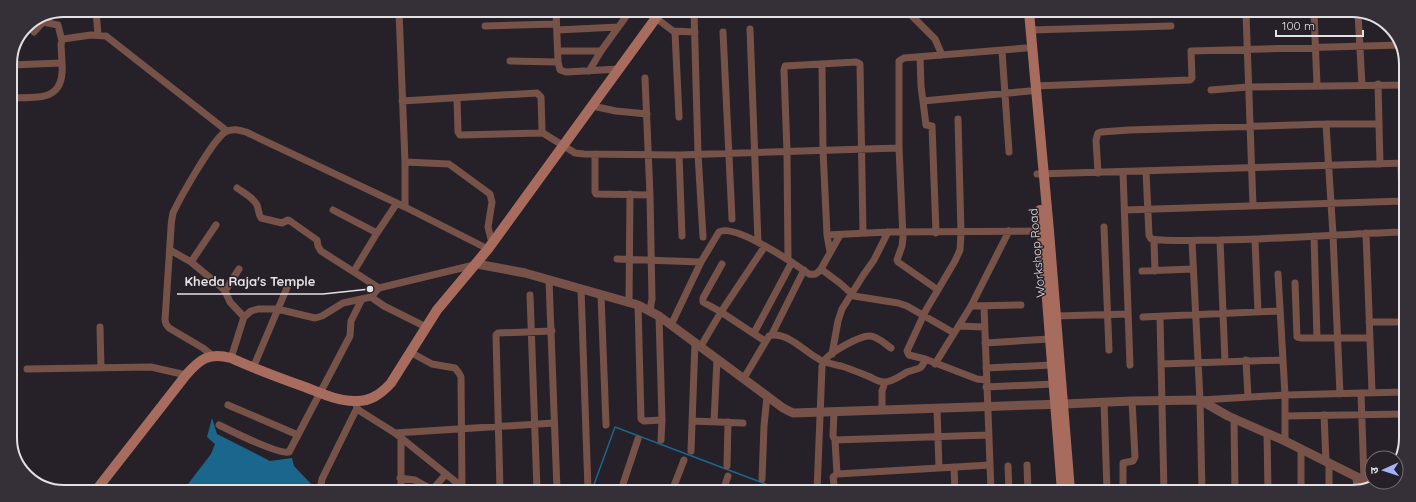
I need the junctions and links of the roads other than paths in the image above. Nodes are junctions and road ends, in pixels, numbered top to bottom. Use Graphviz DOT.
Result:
graph roads {
  1 [pos="97,17"];
  2 [pos="399,17"];
  3 [pos="556,17"];
  4 [pos="626,17"];
  5 [pos="657,17"];
  6 [pos="660,17"];
  7 [pos="694,17"];
  8 [pos="913,17"];
  9 [pos="1027,17"];
  10 [pos="1028,17"];
  11 [pos="1246,17"];
  12 [pos="1314,17"];
  13 [pos="1358,17"];
  14 [pos="44,22"];
  15 [pos="42,23"];
  16 [pos="485,26"];
  17 [pos="1171,26"];
  18 [pos="557,27"];
  19 [pos="618,27"];
  20 [pos="750,29"];
  21 [pos="32,30"];
  22 [pos="1030,30"];
  23 [pos="675,32"];
  24 [pos="695,32"];
  25 [pos="723,32"];
  26 [pos="98,35"];
  27 [pos="62,41"];
  28 [pos="1394,44"];
  29 [pos="1359,46"];
  30 [pos="1316,47"];
  31 [pos="1026,48"];
  32 [pos="1247,48"];
  33 [pos="558,51"];
  34 [pos="601,51"];
  35 [pos="1002,51"];
  36 [pos="942,55"];
  37 [pos="920,57"];
  38 [pos="510,61"];
  39 [pos="558,62"];
  40 [pos="62,63"];
  41 [pos="17,65"];
  42 [pos="822,65"];
  43 [pos="619,69"];
  44 [pos="589,71"];
  45 [pos="645,78"];
  46 [pos="1378,84"];
  47 [pos="1317,85"];
  48 [pos="1362,85"];
  49 [pos="1399,85"];
  50 [pos="1248,87"];
  51 [pos="1033,88"];
  52 [pos="1211,90"];
  53 [pos="1005,94"];
  54 [pos="17,97"];
  55 [pos="457,98"];
  56 [pos="402,101"];
  57 [pos="923,102"];
  58 [pos="592,106"];
  59 [pos="647,114"];
  60 [pos="679,117"];
  61 [pos="958,119"];
  62 [pos="1326,124"];
  63 [pos="1379,124"];
  64 [pos="1250,127"];
  65 [pos="227,131"];
  66 [pos="543,133"];
  67 [pos="564,146"];
  68 [pos="862,148"];
  69 [pos="899,148"];
  70 [pos="823,150"];
  71 [pos="756,152"];
  72 [pos="787,152"];
  73 [pos="1010,152"];
  74 [pos="595,154"];
  75 [pos="698,154"];
  76 [pos="728,154"];
  77 [pos="679,155"];
  78 [pos="648,156"];
  79 [pos="404,162"];
  80 [pos="1399,163"];
  81 [pos="1380,164"];
  82 [pos="1329,166"];
  83 [pos="1251,168"];
  84 [pos="1146,171"];
  85 [pos="1098,172"];
  86 [pos="1123,172"];
  87 [pos="1040,174"];
  88 [pos="237,188"];
  89 [pos="630,194"];
  90 [pos="650,195"];
  91 [pos="1399,201"];
  92 [pos="397,203"];
  93 [pos="1330,203"];
  94 [pos="1254,206"];
  95 [pos="405,207"];
  96 [pos="1148,209"];
  97 [pos="333,210"];
  98 [pos="1125,210"];
  99 [pos="732,219"];
  100 [pos="216,224"];
  101 [pos="1104,227"];
  102 [pos="1009,231"];
  103 [pos="1045,231"];
  104 [pos="888,232"];
  105 [pos="903,232"];
  106 [pos="1399,232"];
  107 [pos="377,233"];
  108 [pos="863,233"];
  109 [pos="936,233"];
  110 [pos="961,233"];
  111 [pos="1366,233"];
  112 [pos="827,235"];
  113 [pos="840,235"];
  114 [pos="1333,235"];
  115 [pos="682,236"];
  116 [pos="1314,236"];
  117 [pos="703,237"];
  118 [pos="1154,240"];
  119 [pos="1220,240"];
  120 [pos="1255,240"];
  121 [pos="1192,241"];
  122 [pos="762,244"];
  123 [pos="490,246"];
  124 [pos="170,250"];
  125 [pos="830,252"];
  126 [pos="617,259"];
  127 [pos="629,259"];
  128 [pos="652,260"];
  129 [pos="790,261"];
  130 [pos="191,262"];
  131 [pos="701,262"];
  132 [pos="477,264"];
  133 [pos="722,264"];
  134 [pos="239,269"];
  135 [pos="821,269"];
  136 [pos="1193,269"];
  137 [pos="804,270"];
  138 [pos="354,271"];
  139 [pos="1142,271"];
  140 [pos="1155,271"];
  141 [pos="1278,274"];
  142 [pos="549,280"];
  143 [pos="289,283"];
  144 [pos="1295,284"];
  145 [pos="380,288"];
  146 [pos="581,289"];
  147 [pos="938,290"];
  148 [pos="225,291"];
  149 [pos="601,294"];
  150 [pos="851,294"];
  151 [pos="530,295"];
  152 [pos="371,297"];
  153 [pos="362,300"];
  154 [pos="633,304"];
  155 [pos="1021,305"];
  156 [pos="970,306"];
  157 [pos="984,306"];
  158 [pos="277,309"];
  159 [pos="650,310"];
  160 [pos="1280,311"];
  161 [pos="721,312"];
  162 [pos="1258,312"];
  163 [pos="1128,314"];
  164 [pos="1224,314"];
  165 [pos="1108,315"];
  166 [pos="1195,315"];
  167 [pos="659,316"];
  168 [pos="924,316"];
  169 [pos="1056,316"];
  170 [pos="244,317"];
  171 [pos="1143,317"];
  172 [pos="1160,317"];
  173 [pos="1369,322"];
  174 [pos="1399,322"];
  175 [pos="671,325"];
  176 [pos="959,326"];
  177 [pos="100,327"];
  178 [pos="426,327"];
  179 [pos="984,327"];
  180 [pos="531,331"];
  181 [pos="552,331"];
  182 [pos="754,333"];
  183 [pos="954,333"];
  184 [pos="772,334"];
  185 [pos="1317,338"];
  186 [pos="1369,338"];
  187 [pos="1050,339"];
  188 [pos="1338,339"];
  189 [pos="765,341"];
  190 [pos="985,342"];
  191 [pos="698,344"];
  192 [pos="891,348"];
  193 [pos="1109,350"];
  194 [pos="410,352"];
  195 [pos="832,354"];
  196 [pos="213,356"];
  197 [pos="231,358"];
  198 [pos="717,359"];
  199 [pos="925,359"];
  200 [pos="1246,360"];
  201 [pos="1283,360"];
  202 [pos="823,361"];
  203 [pos="1225,361"];
  204 [pos="1198,363"];
  205 [pos="935,364"];
  206 [pos="1162,364"];
  207 [pos="1052,365"];
  208 [pos="1130,365"];
  209 [pos="101,368"];
  210 [pos="253,368"];
  211 [pos="986,368"];
  212 [pos="27,369"];
  213 [pos="186,375"];
  214 [pos="744,378"];
  215 [pos="986,380"];
  216 [pos="885,382"];
  217 [pos="1054,384"];
  218 [pos="986,388"];
  219 [pos="1372,392"];
  220 [pos="1399,392"];
  221 [pos="319,393"];
  222 [pos="1340,394"];
  223 [pos="1361,394"];
  224 [pos="1285,395"];
  225 [pos="767,396"];
  226 [pos="1248,397"];
  227 [pos="1163,400"];
  228 [pos="1200,400"];
  229 [pos="1132,401"];
  230 [pos="1104,402"];
  231 [pos="1060,404"];
  232 [pos="228,405"];
  233 [pos="356,405"];
  234 [pos="988,407"];
  235 [pos="882,409"];
  236 [pos="937,409"];
  237 [pos="819,412"];
  238 [pos="834,412"];
  239 [pos="1361,414"];
  240 [pos="1399,414"];
  241 [pos="1324,415"];
  242 [pos="1285,416"];
  243 [pos="1234,418"];
  244 [pos="662,420"];
  245 [pos="693,420"];
  246 [pos="714,422"];
  247 [pos="728,422"];
  248 [pos="554,423"];
  249 [pos="743,423"];
  250 [pos="535,424"];
  251 [pos="219,425"];
  252 [pos="606,425"];
  253 [pos="498,427"];
  254 [pos="462,429"];
  255 [pos="395,433"];
  256 [pos="1267,433"];
  257 [pos="988,435"];
  258 [pos="298,436"];
  259 [pos="938,437"];
  260 [pos="401,438"];
  261 [pos="638,439"];
  262 [pos="661,440"];
  263 [pos="834,440"];
  264 [pos="1286,442"];
  265 [pos="1301,449"];
  266 [pos="691,451"];
  267 [pos="684,460"];
  268 [pos="1328,462"];
  269 [pos="1364,463"];
  270 [pos="990,465"];
  271 [pos="1027,465"];
  272 [pos="727,466"];
  273 [pos="1008,466"];
  274 [pos="954,467"];
  275 [pos="939,468"];
  276 [pos="446,474"];
  277 [pos="837,474"];
  278 [pos="728,476"];
  279 [pos="400,478"];
  280 [pos="1360,478"];
  281 [pos="762,479"];
  282 [pos="1364,480"];
  283 [pos="101,485"];
  284 [pos="321,485"];
  285 [pos="401,485"];
  286 [pos="424,485"];
  287 [pos="437,485"];
  288 [pos="460,485"];
  289 [pos="464,485"];
  290 [pos="500,485"];
  291 [pos="538,485"];
  292 [pos="557,485"];
  293 [pos="588,485"];
  294 [pos="623,485"];
  295 [pos="674,485"];
  296 [pos="725,485"];
  297 [pos="817,485"];
  298 [pos="835,485"];
  299 [pos="955,485"];
  300 [pos="991,485"];
  301 [pos="1009,485"];
  302 [pos="1028,485"];
  303 [pos="1062,485"];
  304 [pos="1069,485"];
  305 [pos="1106,485"];
  306 [pos="1124,485"];
  307 [pos="1164,485"];
  308 [pos="1202,485"];
  309 [pos="1235,485"];
  310 [pos="1268,485"];
  311 [pos="1301,485"];
  312 [pos="1329,485"];
  313 [pos="1358,485"];
  1 -- 26 [label="street"];
  2 -- 56 [label="street"];
  3 -- 18 [label="street"];
  4 -- 19 [label="street"];
  5 -- 43 [label="main road"];
  6 -- 23 [label="street"];
  7 -- 24 [label="street"];
  8 -- 36 [label="street"];
  9 -- 31 [label="main road, Workshop Road"];
  10 -- 22 [label="main road, Workshop Road"];
  11 -- 32 [label="street"];
  12 -- 30 [label="street"];
  13 -- 29 [label="street"];
  14 -- 27 [label="street"];
  15 -- 21 [label="street"];
  16 -- 18 [label="street"];
  17 -- 22 [label="street"];
  18 -- 19 [label="street"];
  18 -- 33 [label="street"];
  19 -- 34 [label="street"];
  20 -- 71 [label="street"];
  22 -- 51 [label="main road, Workshop Road"];
  23 -- 24 [label="street"];
  23 -- 60 [label="street"];
  24 -- 75 [label="street"];
  25 -- 76 [label="street"];
  26 -- 27 [label="street"];
  26 -- 65 [label="street"];
  27 -- 40 [label="street"];
  28 -- 29 [label="street"];
  29 -- 30 [label="street"];
  29 -- 48 [label="street"];
  30 -- 32 [label="street"];
  30 -- 47 [label="street"];
  31 -- 35 [label="street"];
  31 -- 51 [label="main road, Workshop Road"];
  32 -- 50 [label="street"];
  32 -- 51 [label="street"];
  33 -- 34 [label="street"];
  33 -- 39 [label="street"];
  34 -- 44 [label="street"];
  35 -- 36 [label="street"];
  35 -- 53 [label="street"];
  36 -- 37 [label="street"];
  37 -- 57 [label="street"];
  37 -- 69 [label="street"];
  38 -- 39 [label="street"];
  39 -- 44 [label="street"];
  40 -- 41 [label="street"];
  40 -- 54 [label="street"];
  42 -- 68 [label="street"];
  42 -- 70 [label="street"];
  42 -- 72 [label="street"];
  43 -- 44 [label="street"];
  43 -- 58 [label="main road"];
  45 -- 59 [label="street"];
  46 -- 48 [label="street"];
  46 -- 49 [label="street"];
  46 -- 63 [label="street"];
  47 -- 48 [label="street"];
  47 -- 50 [label="street"];
  50 -- 52 [label="street"];
  50 -- 64 [label="street"];
  51 -- 53 [label="street"];
  51 -- 87 [label="main road, Workshop Road"];
  53 -- 57 [label="street"];
  53 -- 73 [label="street"];
  55 -- 56 [label="street"];
  55 -- 66 [label="street"];
  55 -- 66 [label="street"];
  56 -- 79 [label="street"];
  57 -- 109 [label="street"];
  58 -- 59 [label="street"];
  58 -- 67 [label="main road"];
  59 -- 78 [label="street"];
  61 -- 110 [label="street"];
  62 -- 63 [label="street"];
  62 -- 64 [label="street"];
  62 -- 82 [label="street"];
  63 -- 81 [label="street"];
  64 -- 83 [label="street"];
  64 -- 85 [label="street"];
  65 -- 92 [label="street"];
  65 -- 124 [label="street"];
  66 -- 67 [label="street"];
  67 -- 74 [label="street"];
  67 -- 123 [label="main road"];
  68 -- 69 [label="street"];
  68 -- 70 [label="street"];
  68 -- 108 [label="street"];
  69 -- 105 [label="street"];
  70 -- 72 [label="street"];
  70 -- 112 [label="street"];
  71 -- 72 [label="street"];
  71 -- 76 [label="street"];
  71 -- 122 [label="street"];
  72 -- 129 [label="street"];
  74 -- 78 [label="street"];
  74 -- 89 [label="street"];
  75 -- 76 [label="street"];
  75 -- 77 [label="street"];
  75 -- 117 [label="street"];
  76 -- 99 [label="street"];
  77 -- 78 [label="street"];
  77 -- 115 [label="street"];
  78 -- 90 [label="street"];
  79 -- 95 [label="street"];
  79 -- 123 [label="street"];
  80 -- 81 [label="street"];
  81 -- 82 [label="street"];
  82 -- 83 [label="street"];
  82 -- 93 [label="street"];
  83 -- 84 [label="street"];
  83 -- 94 [label="street"];
  84 -- 86 [label="street"];
  84 -- 96 [label="street"];
  85 -- 86 [label="street"];
  85 -- 87 [label="street"];
  86 -- 98 [label="street"];
  87 -- 103 [label="main road, Workshop Road"];
  88 -- 138 [label="street"];
  89 -- 90 [label="street"];
  89 -- 127 [label="street"];
  90 -- 128 [label="street"];
  91 -- 93 [label="street"];
  92 -- 95 [label="street"];
  92 -- 107 [label="street"];
  93 -- 94 [label="street"];
  93 -- 114 [label="street"];
  94 -- 96 [label="street"];
  95 -- 123 [label="street"];
  96 -- 98 [label="street"];
  96 -- 118 [label="street"];
  97 -- 107 [label="street"];
  98 -- 163 [label="street"];
  100 -- 130 [label="street"];
  101 -- 165 [label="street"];
  102 -- 103 [label="street"];
  102 -- 110 [label="street"];
  102 -- 156 [label="street"];
  103 -- 169 [label="main road, Workshop Road"];
  103 -- 187 [label="main road, Workshop Road"];
  104 -- 105 [label="street"];
  104 -- 108 [label="street"];
  104 -- 150 [label="street"];
  105 -- 109 [label="street"];
  105 -- 147 [label="street"];
  106 -- 111 [label="street"];
  107 -- 138 [label="street"];
  108 -- 113 [label="street"];
  109 -- 110 [label="street"];
  110 -- 147 [label="street"];
  111 -- 114 [label="street"];
  111 -- 173 [label="street"];
  112 -- 113 [label="street"];
  112 -- 125 [label="street"];
  113 -- 125 [label="street"];
  114 -- 116 [label="street"];
  114 -- 188 [label="street"];
  116 -- 120 [label="street"];
  116 -- 185 [label="street"];
  118 -- 121 [label="street"];
  118 -- 140 [label="street"];
  119 -- 120 [label="street"];
  119 -- 121 [label="street"];
  119 -- 164 [label="street"];
  120 -- 162 [label="street"];
  121 -- 136 [label="street"];
  122 -- 129 [label="street"];
  122 -- 131 [label="street"];
  122 -- 161 [label="street"];
  123 -- 132 [label="main road"];
  124 -- 130 [label="street"];
  124 -- 196 [label="street"];
  125 -- 135 [label="street"];
  126 -- 127 [label="street"];
  127 -- 128 [label="street"];
  127 -- 154 [label="street"];
  128 -- 131 [label="street"];
  128 -- 159 [label="street"];
  129 -- 137 [label="street"];
  129 -- 182 [label="street"];
  130 -- 148 [label="street"];
  131 -- 175 [label="street"];
  132 -- 142 [label="street"];
  132 -- 145 [label="street"];
  132 -- 178 [label="main road"];
  133 -- 161 [label="street"];
  134 -- 148 [label="street"];
  135 -- 137 [label="street"];
  135 -- 150 [label="street"];
  136 -- 140 [label="street"];
  136 -- 166 [label="street"];
  137 -- 184 [label="street"];
  138 -- 145 [label="street"];
  139 -- 140 [label="street"];
  141 -- 160 [label="street"];
  142 -- 146 [label="street"];
  142 -- 181 [label="street"];
  143 -- 158 [label="street"];
  144 -- 185 [label="street"];
  145 -- 152 [label="street"];
  146 -- 149 [label="street"];
  146 -- 293 [label="street"];
  147 -- 168 [label="street"];
  148 -- 170 [label="street"];
  149 -- 154 [label="street"];
  149 -- 252 [label="street"];
  150 -- 168 [label="street"];
  150 -- 195 [label="street"];
  151 -- 180 [label="street"];
  152 -- 153 [label="street"];
  152 -- 178 [label="street"];
  153 -- 158 [label="street"];
  153 -- 221 [label="street"];
  154 -- 159 [label="street"];
  154 -- 244 [label="street"];
  155 -- 157 [label="street"];
  156 -- 157 [label="street"];
  156 -- 176 [label="street"];
  157 -- 179 [label="street"];
  158 -- 170 [label="street"];
  158 -- 210 [label="street"];
  159 -- 167 [label="street"];
  160 -- 162 [label="street"];
  160 -- 201 [label="street"];
  161 -- 182 [label="street"];
  161 -- 191 [label="street"];
  162 -- 164 [label="street"];
  163 -- 165 [label="street"];
  163 -- 208 [label="street"];
  164 -- 166 [label="street"];
  164 -- 203 [label="street"];
  165 -- 169 [label="street"];
  165 -- 193 [label="street"];
  166 -- 172 [label="street"];
  166 -- 204 [label="street"];
  167 -- 175 [label="street"];
  167 -- 244 [label="street"];
  168 -- 183 [label="street"];
  168 -- 199 [label="street"];
  169 -- 231 [label="main road, Workshop Road"];
  170 -- 197 [label="street"];
  171 -- 172 [label="street"];
  172 -- 206 [label="street"];
  173 -- 174 [label="street"];
  173 -- 186 [label="street"];
  175 -- 191 [label="street"];
  176 -- 179 [label="street"];
  176 -- 183 [label="street"];
  177 -- 209 [label="street"];
  178 -- 194 [label="main road"];
  179 -- 190 [label="street"];
  180 -- 181 [label="street"];
  180 -- 250 [label="street"];
  180 -- 253 [label="street"];
  181 -- 248 [label="street"];
  182 -- 189 [label="street"];
  183 -- 205 [label="street"];
  184 -- 189 [label="street"];
  184 -- 202 [label="street"];
  185 -- 188 [label="street"];
  186 -- 188 [label="street"];
  186 -- 219 [label="street"];
  187 -- 190 [label="street"];
  187 -- 207 [label="main road, Workshop Road"];
  188 -- 222 [label="street"];
  189 -- 214 [label="street"];
  190 -- 211 [label="street"];
  191 -- 198 [label="street"];
  191 -- 245 [label="street"];
  192 -- 195 [label="street"];
  194 -- 233 [label="main road"];
  194 -- 254 [label="street"];
  195 -- 202 [label="street"];
  196 -- 197 [label="main road"];
  196 -- 213 [label="main road"];
  197 -- 210 [label="main road"];
  198 -- 214 [label="street"];
  198 -- 246 [label="street"];
  199 -- 205 [label="street"];
  199 -- 216 [label="street"];
  200 -- 201 [label="street"];
  200 -- 203 [label="street"];
  200 -- 226 [label="street"];
  201 -- 224 [label="street"];
  202 -- 216 [label="street"];
  202 -- 237 [label="street"];
  203 -- 204 [label="street"];
  204 -- 206 [label="street"];
  204 -- 228 [label="street"];
  205 -- 215 [label="street"];
  206 -- 227 [label="street"];
  207 -- 211 [label="street"];
  207 -- 217 [label="main road, Workshop Road"];
  209 -- 212 [label="street"];
  209 -- 213 [label="street"];
  210 -- 221 [label="main road"];
  211 -- 215 [label="street"];
  213 -- 283 [label="main road"];
  214 -- 225 [label="street"];
  215 -- 218 [label="street"];
  216 -- 235 [label="street"];
  217 -- 218 [label="street"];
  217 -- 231 [label="main road, Workshop Road"];
  218 -- 234 [label="street"];
  219 -- 220 [label="street"];
  219 -- 223 [label="street"];
  221 -- 233 [label="main road"];
  221 -- 258 [label="street"];
  222 -- 223 [label="street"];
  222 -- 224 [label="street"];
  223 -- 239 [label="street"];
  224 -- 226 [label="street"];
  224 -- 242 [label="street"];
  225 -- 237 [label="street"];
  225 -- 281 [label="street"];
  226 -- 228 [label="street"];
  227 -- 228 [label="street"];
  227 -- 229 [label="street"];
  227 -- 307 [label="street"];
  228 -- 243 [label="street"];
  228 -- 308 [label="street"];
  229 -- 230 [label="street"];
  229 -- 306 [label="street"];
  230 -- 231 [label="street"];
  230 -- 305 [label="street"];
  231 -- 234 [label="street"];
  231 -- 303 [label="main road, Workshop Road"];
  231 -- 304 [label="main road, Workshop Road"];
  232 -- 258 [label="street"];
  233 -- 255 [label="street"];
  233 -- 284 [label="street"];
  234 -- 236 [label="street"];
  234 -- 257 [label="street"];
  235 -- 236 [label="street"];
  235 -- 238 [label="street"];
  236 -- 259 [label="street"];
  237 -- 238 [label="street"];
  237 -- 297 [label="street"];
  238 -- 263 [label="street"];
  239 -- 240 [label="street"];
  239 -- 241 [label="street"];
  239 -- 269 [label="street"];
  241 -- 242 [label="street"];
  241 -- 268 [label="street"];
  242 -- 264 [label="street"];
  243 -- 256 [label="street"];
  243 -- 309 [label="street"];
  244 -- 262 [label="street"];
  245 -- 246 [label="street"];
  245 -- 266 [label="street"];
  246 -- 247 [label="street"];
  247 -- 249 [label="street"];
  247 -- 272 [label="street"];
  248 -- 250 [label="street"];
  248 -- 292 [label="street"];
  250 -- 253 [label="street"];
  250 -- 291 [label="street"];
  251 -- 258 [label="street"];
  253 -- 254 [label="street"];
  253 -- 290 [label="street"];
  254 -- 255 [label="street"];
  254 -- 289 [label="street"];
  255 -- 260 [label="street"];
  256 -- 264 [label="street"];
  256 -- 310 [label="street"];
  257 -- 259 [label="street"];
  257 -- 270 [label="street"];
  259 -- 263 [label="street"];
  259 -- 275 [label="street"];
  260 -- 276 [label="street"];
  260 -- 279 [label="street"];
  261 -- 294 [label="street"];
  263 -- 277 [label="street"];
  264 -- 265 [label="street"];
  265 -- 268 [label="street"];
  265 -- 311 [label="street"];
  267 -- 295 [label="street"];
  268 -- 280 [label="street"];
  268 -- 312 [label="street"];
  269 -- 280 [label="street"];
  270 -- 274 [label="street"];
  270 -- 300 [label="street"];
  271 -- 302 [label="street"];
  273 -- 301 [label="street"];
  274 -- 275 [label="street"];
  274 -- 299 [label="street"];
  275 -- 277 [label="street"];
  276 -- 287 [label="street"];
  276 -- 288 [label="street"];
  277 -- 298 [label="street"];
  278 -- 296 [label="street"];
  279 -- 285 [label="street"];
  279 -- 286 [label="street"];
  280 -- 282 [label="street"];
  280 -- 313 [label="street"];
}
